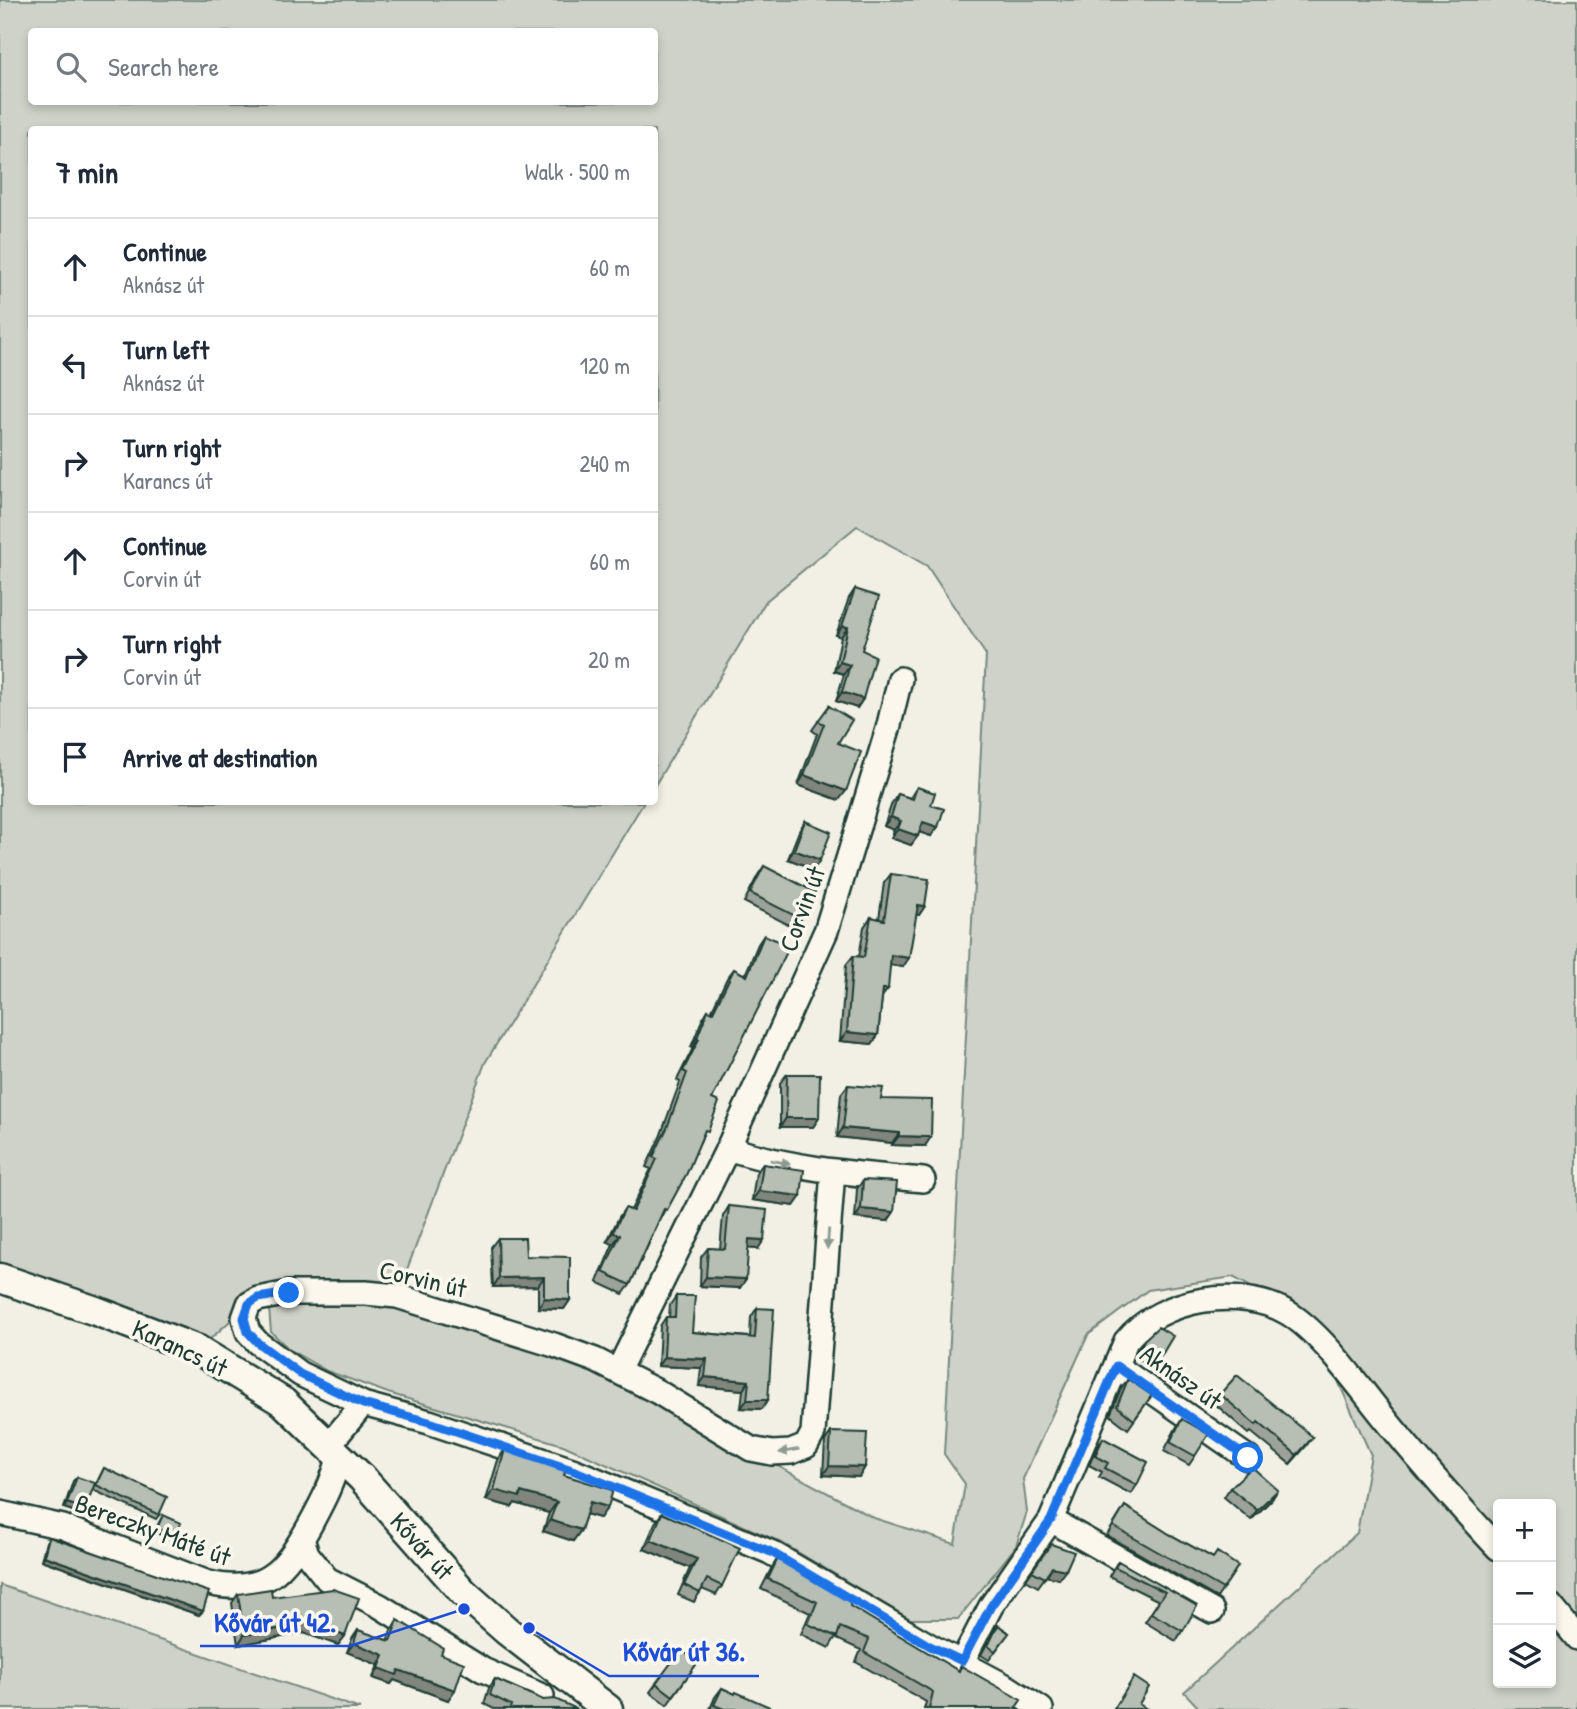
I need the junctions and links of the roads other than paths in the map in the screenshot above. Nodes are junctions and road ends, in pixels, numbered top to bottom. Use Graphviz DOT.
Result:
graph roads {
  1 [pos="900,679"];
  2 [pos="728,1148"];
  3 [pos="833,1171"];
  4 [pos="922,1180"];
  5 [pos="0,1278"];
  6 [pos="1116,1366"];
  7 [pos="618,1371"];
  8 [pos="363,1404"];
  9 [pos="335,1450"];
  10 [pos="1248,1458"];
  11 [pos="0,1513"];
  12 [pos="1051,1520"];
  13 [pos="302,1539"];
  14 [pos="1493,1543"];
  15 [pos="1212,1611"];
  16 [pos="1556,1612"];
  17 [pos="1577,1638"];
  18 [pos="962,1661"];
  19 [pos="542,1696"];
  20 [pos="608,1709"];
  21 [pos="1041,1709"];
  1 -- 2 [label="street, Corvin út"];
  2 -- 3 [label="street, one-way"];
  2 -- 7 [label="street, Corvin út"];
  3 -- 4 [label="street"];
  3 -- 7 [label="street, Corvin út, one-way"];
  5 -- 9 [label="main road, Karancs út"];
  6 -- 10 [label="street, Aknász út"];
  6 -- 12 [label="street, Aknász út"];
  6 -- 14 [label="street"];
  7 -- 8 [label="street, Corvin út"];
  8 -- 9 [label="street"];
  8 -- 18 [label="street"];
  9 -- 13 [label="street, Bereczky Máté út"];
  9 -- 20 [label="main road, Kővár út"];
  11 -- 13 [label="street, Bereczky Máté út"];
  12 -- 15 [label="street"];
  12 -- 18 [label="street, Aknász út"];
  13 -- 19 [label="street"];
  16 -- 17 [label="street"];
  18 -- 21 [label="street"];
}
